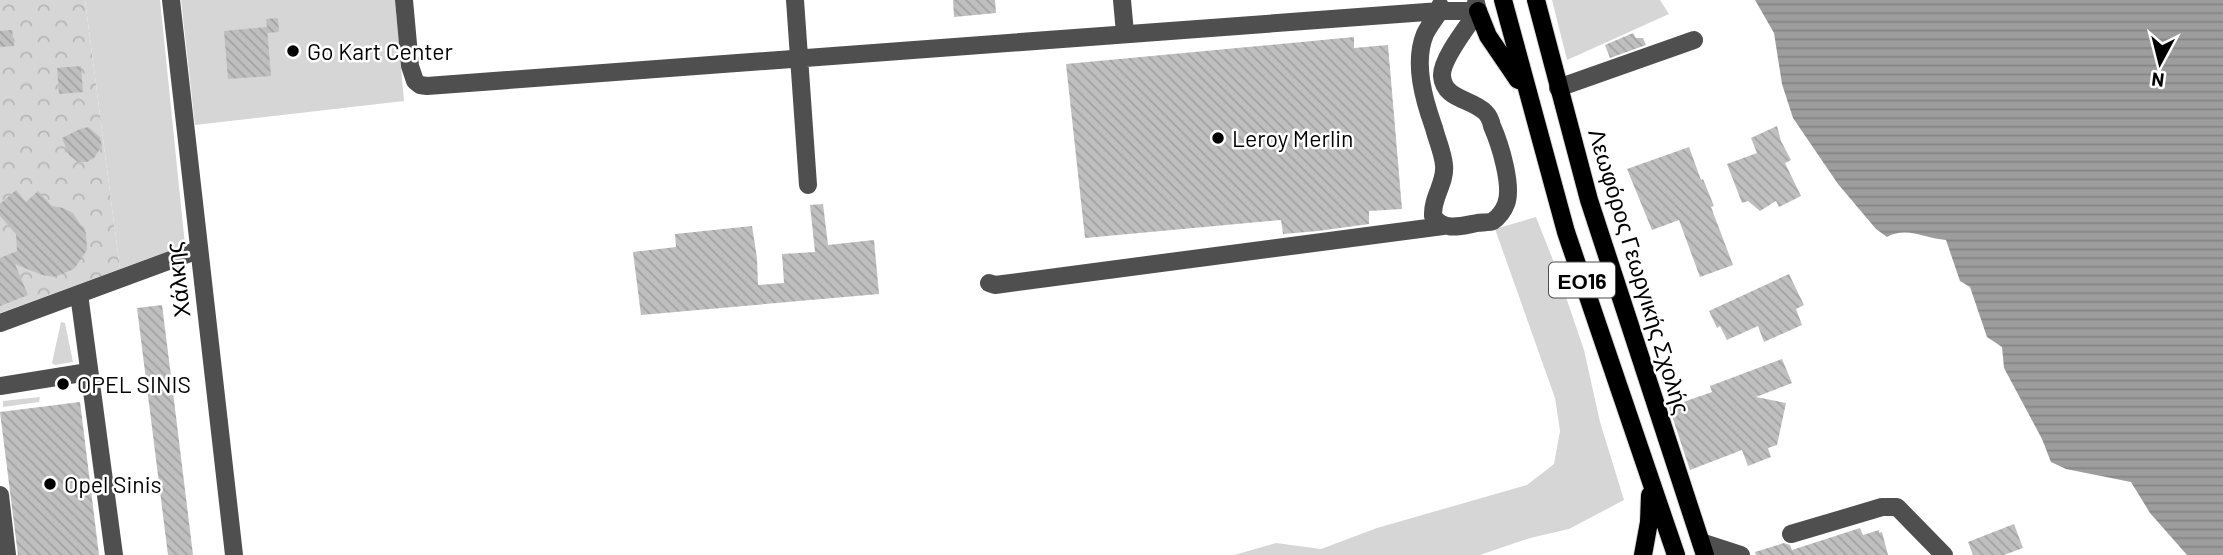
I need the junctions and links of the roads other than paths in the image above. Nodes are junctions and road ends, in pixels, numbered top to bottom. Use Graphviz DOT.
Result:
graph roads {
  1 [pos="171,0"];
  2 [pos="404,0"];
  3 [pos="795,0"];
  4 [pos="1122,0"];
  5 [pos="1503,0"];
  6 [pos="1536,0"];
  7 [pos="1439,6"];
  8 [pos="1477,6"];
  9 [pos="1125,33"];
  10 [pos="1694,40"];
  11 [pos="800,58"];
  12 [pos="1558,88"];
  13 [pos="1530,102"];
  14 [pos="808,185"];
  15 [pos="1443,226"];
  16 [pos="198,250"];
  17 [pos="989,283"];
  18 [pos="79,294"];
  19 [pos="0,323"];
  20 [pos="88,372"];
  21 [pos="0,386"];
  22 [pos="1650,485"];
  23 [pos="0,495"];
  24 [pos="1791,534"];
  25 [pos="1703,549"];
  26 [pos="6,555"];
  27 [pos="114,555"];
  28 [pos="234,555"];
  29 [pos="1643,555"];
  30 [pos="1676,555"];
  31 [pos="1741,555"];
  32 [pos="1944,555"];
  1 -- 16 [label="street, Χάλκης"];
  2 -- 11 [label="street"];
  3 -- 11 [label="street"];
  4 -- 9 [label="street"];
  5 -- 13 [label="main road, ΕΟ16"];
  6 -- 12 [label="main road, Λεωφόρος Γεωργικής Σχολής / ΕΟ16"];
  7 -- 8 [label="street"];
  7 -- 9 [label="street"];
  7 -- 15 [label="street"];
  8 -- 13 [label="main road"];
  8 -- 15 [label="street"];
  9 -- 11 [label="street"];
  10 -- 12 [label="street"];
  11 -- 14 [label="street"];
  12 -- 25 [label="main road, Λεωφόρος Γεωργικής Σχολής / ΕΟ16"];
  13 -- 22 [label="main road, ΕΟ16"];
  15 -- 17 [label="street"];
  16 -- 18 [label="street"];
  16 -- 28 [label="street, Χάλκης"];
  18 -- 19 [label="street"];
  18 -- 20 [label="street"];
  20 -- 21 [label="street"];
  20 -- 27 [label="street"];
  22 -- 29 [label="main road"];
  22 -- 30 [label="main road, ΕΟ16"];
  23 -- 26 [label="street"];
  24 -- 32 [label="street"];
  25 -- 31 [label="street"];
}
